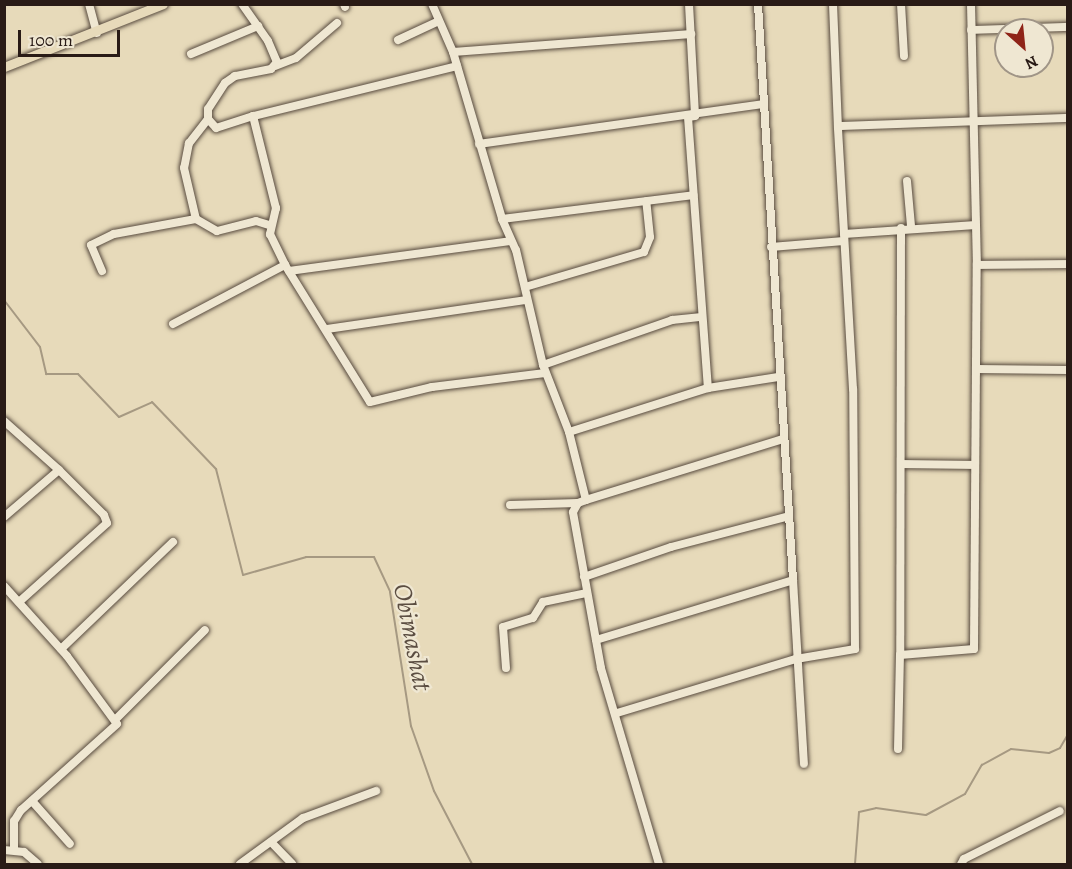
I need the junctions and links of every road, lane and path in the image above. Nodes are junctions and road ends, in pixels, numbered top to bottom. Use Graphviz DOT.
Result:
graph roads {
  1 [pos="88,4"];
  2 [pos="163,4"];
  3 [pos="242,4"];
  4 [pos="432,4"];
  5 [pos="689,4"];
  6 [pos="758,4"];
  7 [pos="833,4"];
  8 [pos="902,4"];
  9 [pos="971,4"];
  10 [pos="437,22"];
  11 [pos="337,23"];
  12 [pos="258,26"];
  13 [pos="1068,27"];
  14 [pos="971,30"];
  15 [pos="97,33"];
  16 [pos="691,34"];
  17 [pos="398,40"];
  18 [pos="453,52"];
  19 [pos="191,54"];
  20 [pos="904,56"];
  21 [pos="275,66"];
  22 [pos="457,66"];
  23 [pos="4,67"];
  24 [pos="762,104"];
  25 [pos="253,116"];
  26 [pos="695,116"];
  27 [pos="1068,118"];
  28 [pos="208,119"];
  29 [pos="973,119"];
  30 [pos="838,126"];
  31 [pos="479,144"];
  32 [pos="907,181"];
  33 [pos="694,195"];
  34 [pos="646,201"];
  35 [pos="196,219"];
  36 [pos="502,219"];
  37 [pos="269,225"];
  38 [pos="975,225"];
  39 [pos="911,226"];
  40 [pos="901,228"];
  41 [pos="844,237"];
  42 [pos="510,241"];
  43 [pos="771,247"];
  44 [pos="1068,264"];
  45 [pos="977,265"];
  46 [pos="287,268"];
  47 [pos="102,271"];
  48 [pos="525,287"];
  49 [pos="527,300"];
  50 [pos="702,317"];
  51 [pos="173,324"];
  52 [pos="327,329"];
  53 [pos="544,369"];
  54 [pos="976,369"];
  55 [pos="1068,370"];
  56 [pos="778,376"];
  57 [pos="708,388"];
  58 [pos="4,421"];
  59 [pos="569,432"];
  60 [pos="783,439"];
  61 [pos="903,464"];
  62 [pos="975,465"];
  63 [pos="59,470"];
  64 [pos="582,502"];
  65 [pos="510,505"];
  66 [pos="4,516"];
  67 [pos="789,516"];
  68 [pos="173,542"];
  69 [pos="584,577"];
  70 [pos="793,580"];
  71 [pos="4,586"];
  72 [pos="587,593"];
  73 [pos="19,602"];
  74 [pos="205,630"];
  75 [pos="596,640"];
  76 [pos="61,649"];
  77 [pos="900,655"];
  78 [pos="796,659"];
  79 [pos="506,668"];
  80 [pos="617,713"];
  81 [pos="116,720"];
  82 [pos="898,749"];
  83 [pos="804,764"];
  84 [pos="376,791"];
  85 [pos="32,801"];
  86 [pos="1060,811"];
  87 [pos="272,843"];
  88 [pos="70,844"];
  89 [pos="14,849"];
  90 [pos="4,850"];
  91 [pos="39,864"];
  92 [pos="240,864"];
  93 [pos="292,864"];
  94 [pos="659,864"];
  95 [pos="961,864"];
  1 -- 15 [label="street"];
  2 -- 15 [label="main road"];
  3 -- 12 [label="street"];
  4 -- 10 [label="street"];
  5 -- 16 [label="street"];
  6 -- 24 [label="street"];
  7 -- 30 [label="street"];
  8 -- 20 [label="street"];
  9 -- 14 [label="street"];
  10 -- 17 [label="street"];
  10 -- 18 [label="street"];
  11 -- 21 [label="street"];
  12 -- 19 [label="street"];
  12 -- 21 [label="street"];
  13 -- 14 [label="street"];
  14 -- 29 [label="street"];
  15 -- 23 [label="main road"];
  16 -- 18 [label="street"];
  16 -- 26 [label="street"];
  18 -- 22 [label="street"];
  21 -- 28 [label="street"];
  22 -- 25 [label="street"];
  22 -- 31 [label="street"];
  24 -- 26 [label="street"];
  24 -- 43 [label="street"];
  25 -- 28 [label="street"];
  25 -- 37 [label="street"];
  26 -- 31 [label="street"];
  26 -- 33 [label="street"];
  27 -- 29 [label="street"];
  28 -- 35 [label="street"];
  29 -- 30 [label="street"];
  29 -- 38 [label="street"];
  30 -- 41 [label="street"];
  31 -- 36 [label="street"];
  32 -- 39 [label="street"];
  33 -- 34 [label="street"];
  33 -- 50 [label="street"];
  34 -- 36 [label="street"];
  34 -- 48 [label="street"];
  35 -- 37 [label="street"];
  35 -- 47 [label="street"];
  36 -- 42 [label="street"];
  37 -- 46 [label="street"];
  38 -- 39 [label="street"];
  38 -- 45 [label="street"];
  39 -- 40 [label="street"];
  40 -- 41 [label="street"];
  40 -- 61 [label="street"];
  41 -- 43 [label="street"];
  41 -- 78 [label="street"];
  42 -- 46 [label="street"];
  42 -- 48 [label="street"];
  43 -- 56 [label="street"];
  44 -- 45 [label="street"];
  45 -- 54 [label="street"];
  46 -- 51 [label="street"];
  46 -- 52 [label="street"];
  48 -- 49 [label="street"];
  49 -- 52 [label="street"];
  49 -- 53 [label="street"];
  50 -- 53 [label="street"];
  50 -- 57 [label="street"];
  52 -- 53 [label="street"];
  53 -- 59 [label="street"];
  54 -- 55 [label="street"];
  54 -- 62 [label="street"];
  56 -- 57 [label="street"];
  56 -- 60 [label="street"];
  57 -- 59 [label="street"];
  58 -- 63 [label="street"];
  59 -- 64 [label="street"];
  60 -- 64 [label="street"];
  60 -- 67 [label="street"];
  61 -- 62 [label="street"];
  61 -- 77 [label="street"];
  62 -- 77 [label="street"];
  63 -- 66 [label="street"];
  63 -- 73 [label="street"];
  64 -- 65 [label="street"];
  64 -- 69 [label="street"];
  67 -- 69 [label="street"];
  67 -- 70 [label="street"];
  68 -- 76 [label="street"];
  69 -- 72 [label="street"];
  70 -- 75 [label="street"];
  70 -- 78 [label="street"];
  71 -- 73 [label="street"];
  72 -- 75 [label="street"];
  72 -- 79 [label="street"];
  73 -- 76 [label="street"];
  74 -- 81 [label="street"];
  75 -- 80 [label="street"];
  76 -- 81 [label="street"];
  77 -- 82 [label="street"];
  78 -- 80 [label="street"];
  78 -- 83 [label="street"];
  80 -- 94 [label="street"];
  81 -- 85 [label="street"];
  84 -- 87 [label="street"];
  85 -- 88 [label="street"];
  85 -- 89 [label="street"];
  86 -- 95 [label="street"];
  87 -- 92 [label="street"];
  87 -- 93 [label="street"];
  89 -- 90 [label="street"];
  89 -- 91 [label="street"];
}
